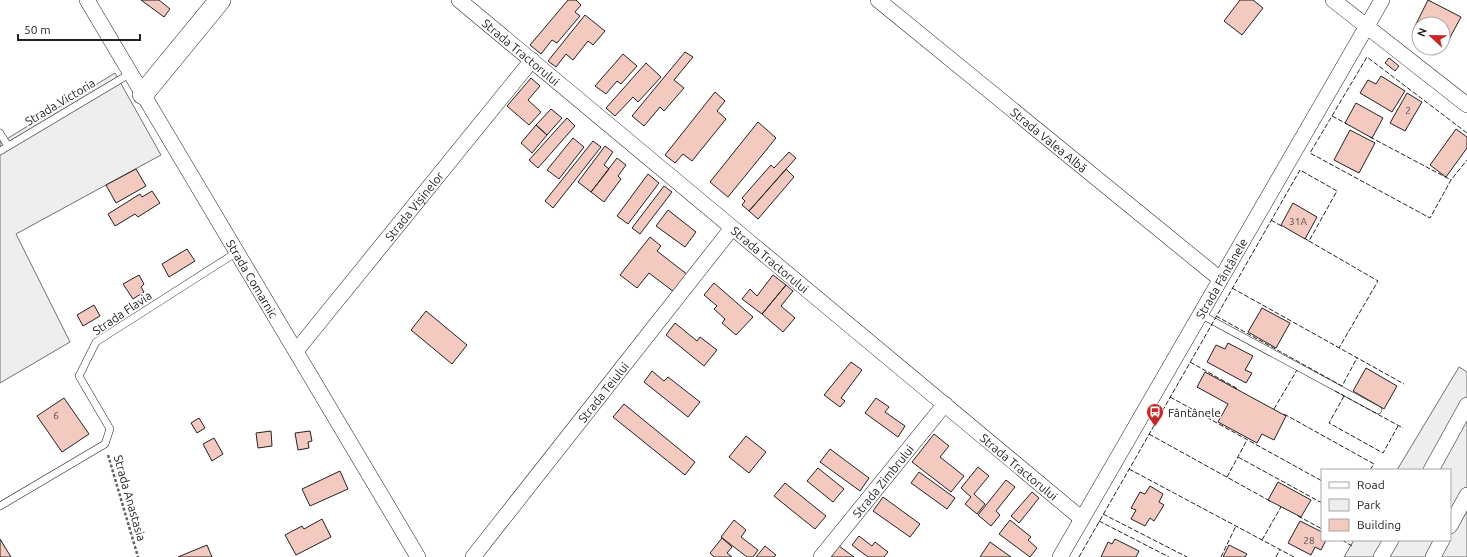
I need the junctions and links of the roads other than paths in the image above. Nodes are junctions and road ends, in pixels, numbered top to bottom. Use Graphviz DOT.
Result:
graph roads {
  1 [pos="87,0"];
  2 [pos="220,0"];
  3 [pos="459,0"];
  4 [pos="878,0"];
  5 [pos="1333,0"];
  6 [pos="1382,0"];
  7 [pos="1366,28"];
  8 [pos="532,60"];
  9 [pos="131,73"];
  10 [pos="143,94"];
  11 [pos="1467,105"];
  12 [pos="0,133"];
  13 [pos="8,146"];
  14 [pos="0,151"];
  15 [pos="732,228"];
  16 [pos="237,252"];
  17 [pos="1220,279"];
  18 [pos="1200,314"];
  19 [pos="296,351"];
  20 [pos="945,404"];
  21 [pos="1467,405"];
  22 [pos="1378,410"];
  23 [pos="1432,469"];
  24 [pos="1467,496"];
  25 [pos="0,506"];
  26 [pos="1082,519"];
  27 [pos="1451,524"];
  28 [pos="1390,541"];
  29 [pos="1441,541"];
  30 [pos="418,557"];
  31 [pos="473,557"];
  32 [pos="820,557"];
  33 [pos="1060,557"];
  34 [pos="1381,557"];
  35 [pos="1433,557"];
  1 -- 9 [label="street, Strada Comarnic"];
  2 -- 10 [label="street"];
  3 -- 8 [label="street, Strada Tractorului"];
  4 -- 17 [label="street, Strada Valea Albă"];
  5 -- 7 [label="street"];
  6 -- 7 [label="street, Strada Fântânele"];
  7 -- 11 [label="street"];
  7 -- 17 [label="street, Strada Fântânele"];
  8 -- 15 [label="street, Strada Tractorului"];
  8 -- 19 [label="street, Strada Vișinelor"];
  9 -- 10 [label="street, Strada Comarnic"];
  9 -- 13 [label="lane, Strada Victoria"];
  10 -- 16 [label="street, Strada Comarnic"];
  12 -- 13 [label="lane"];
  13 -- 14 [label="lane, Strada Victoria"];
  15 -- 20 [label="street, Strada Tractorului"];
  15 -- 31 [label="street, Strada Teiului"];
  16 -- 19 [label="street, Strada Comarnic"];
  16 -- 25 [label="lane, Strada Flavia"];
  17 -- 18 [label="street, Strada Fântânele"];
  18 -- 22 [label="lane"];
  18 -- 26 [label="street, Strada Fântânele"];
  19 -- 30 [label="street, Strada Comarnic"];
  20 -- 26 [label="street, Strada Tractorului"];
  20 -- 32 [label="street, Strada Zimbrului"];
  21 -- 23 [label="street"];
  24 -- 27 [label="street"];
  26 -- 33 [label="street, Strada Fântânele"];
  28 -- 34 [label="street"];
  29 -- 35 [label="street"];
}
